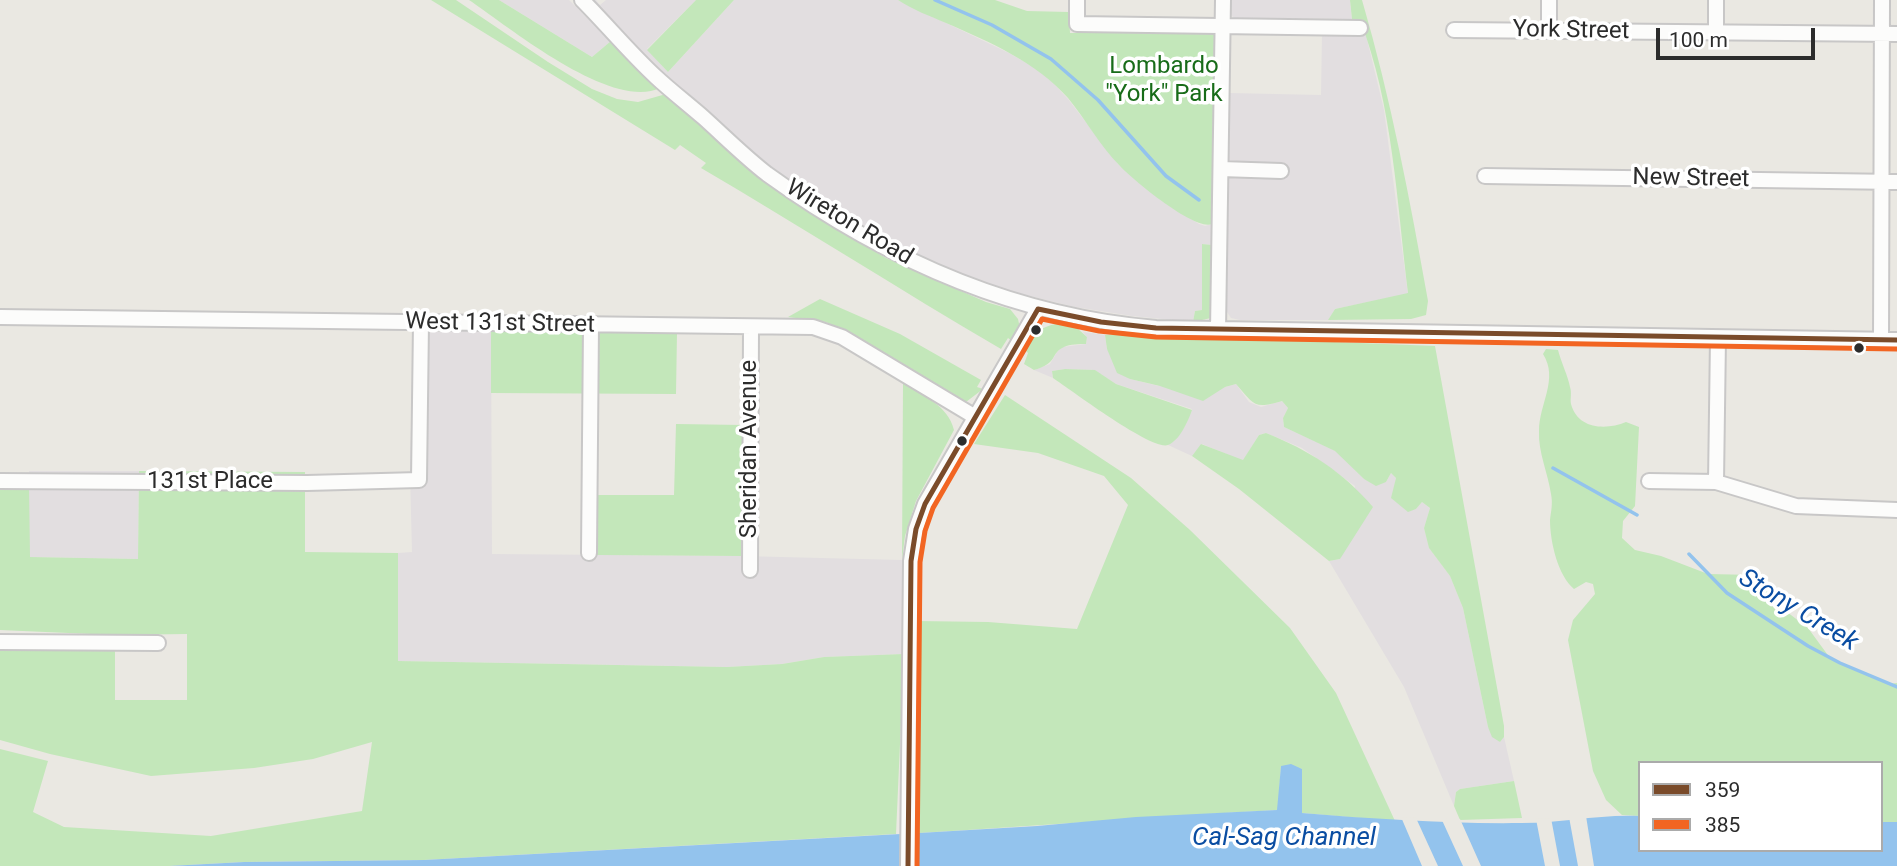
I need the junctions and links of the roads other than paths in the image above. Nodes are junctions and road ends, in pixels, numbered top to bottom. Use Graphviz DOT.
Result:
graph roads {
  1 [pos="583,0"];
  2 [pos="1077,0"];
  3 [pos="1223,0"];
  4 [pos="1549,0"];
  5 [pos="1716,0"];
  6 [pos="1882,0"];
  7 [pos="1223,26"];
  8 [pos="1360,28"];
  9 [pos="1454,30"];
  10 [pos="1549,31"];
  11 [pos="1716,32"];
  12 [pos="1882,34"];
  13 [pos="1897,34"];
  14 [pos="1221,169"];
  15 [pos="1281,170"];
  16 [pos="1485,176"];
  17 [pos="1881,182"];
  18 [pos="1897,182"];
  19 [pos="1038,309"];
  20 [pos="0,317"];
  21 [pos="421,323"];
  22 [pos="591,326"];
  23 [pos="751,328"];
  24 [pos="1219,330"];
  25 [pos="1718,338"];
  26 [pos="1881,340"];
  27 [pos="1897,340"];
  28 [pos="976,418"];
  29 [pos="0,481"];
  30 [pos="1649,481"];
  31 [pos="1716,482"];
  32 [pos="1897,510"];
  33 [pos="589,553"];
  34 [pos="750,570"];
  35 [pos="0,642"];
  36 [pos="158,643"];
  37 [pos="908,866"];
  1 -- 19 [label="street, Wireton Road"];
  2 -- 7 [label="street"];
  3 -- 7 [label="street"];
  4 -- 10 [label="street"];
  5 -- 11 [label="street"];
  6 -- 12 [label="street"];
  7 -- 8 [label="street"];
  7 -- 14 [label="street"];
  9 -- 10 [label="street, York Street"];
  10 -- 11 [label="street, York Street"];
  11 -- 12 [label="street, York Street"];
  12 -- 13 [label="street, York Street"];
  12 -- 17 [label="street"];
  14 -- 15 [label="street"];
  14 -- 24 [label="street"];
  16 -- 17 [label="street, New Street"];
  17 -- 18 [label="street, New Street"];
  17 -- 26 [label="street"];
  19 -- 24 [label="street, Wireton Road"];
  19 -- 28 [label="street"];
  20 -- 21 [label="street, West 131st Street"];
  21 -- 22 [label="street, West 131st Street"];
  21 -- 29 [label="street, 131st Place"];
  22 -- 23 [label="street, West 131st Street"];
  22 -- 33 [label="street"];
  23 -- 28 [label="street, West 131st Street"];
  23 -- 34 [label="street, Sheridan Avenue"];
  24 -- 25 [label="street, Wireton Road"];
  25 -- 26 [label="street, Wireton Road"];
  25 -- 31 [label="street"];
  26 -- 27 [label="street, Wireton Road"];
  28 -- 37 [label="street"];
  30 -- 31 [label="street"];
  31 -- 32 [label="street"];
  35 -- 36 [label="street"];
}
